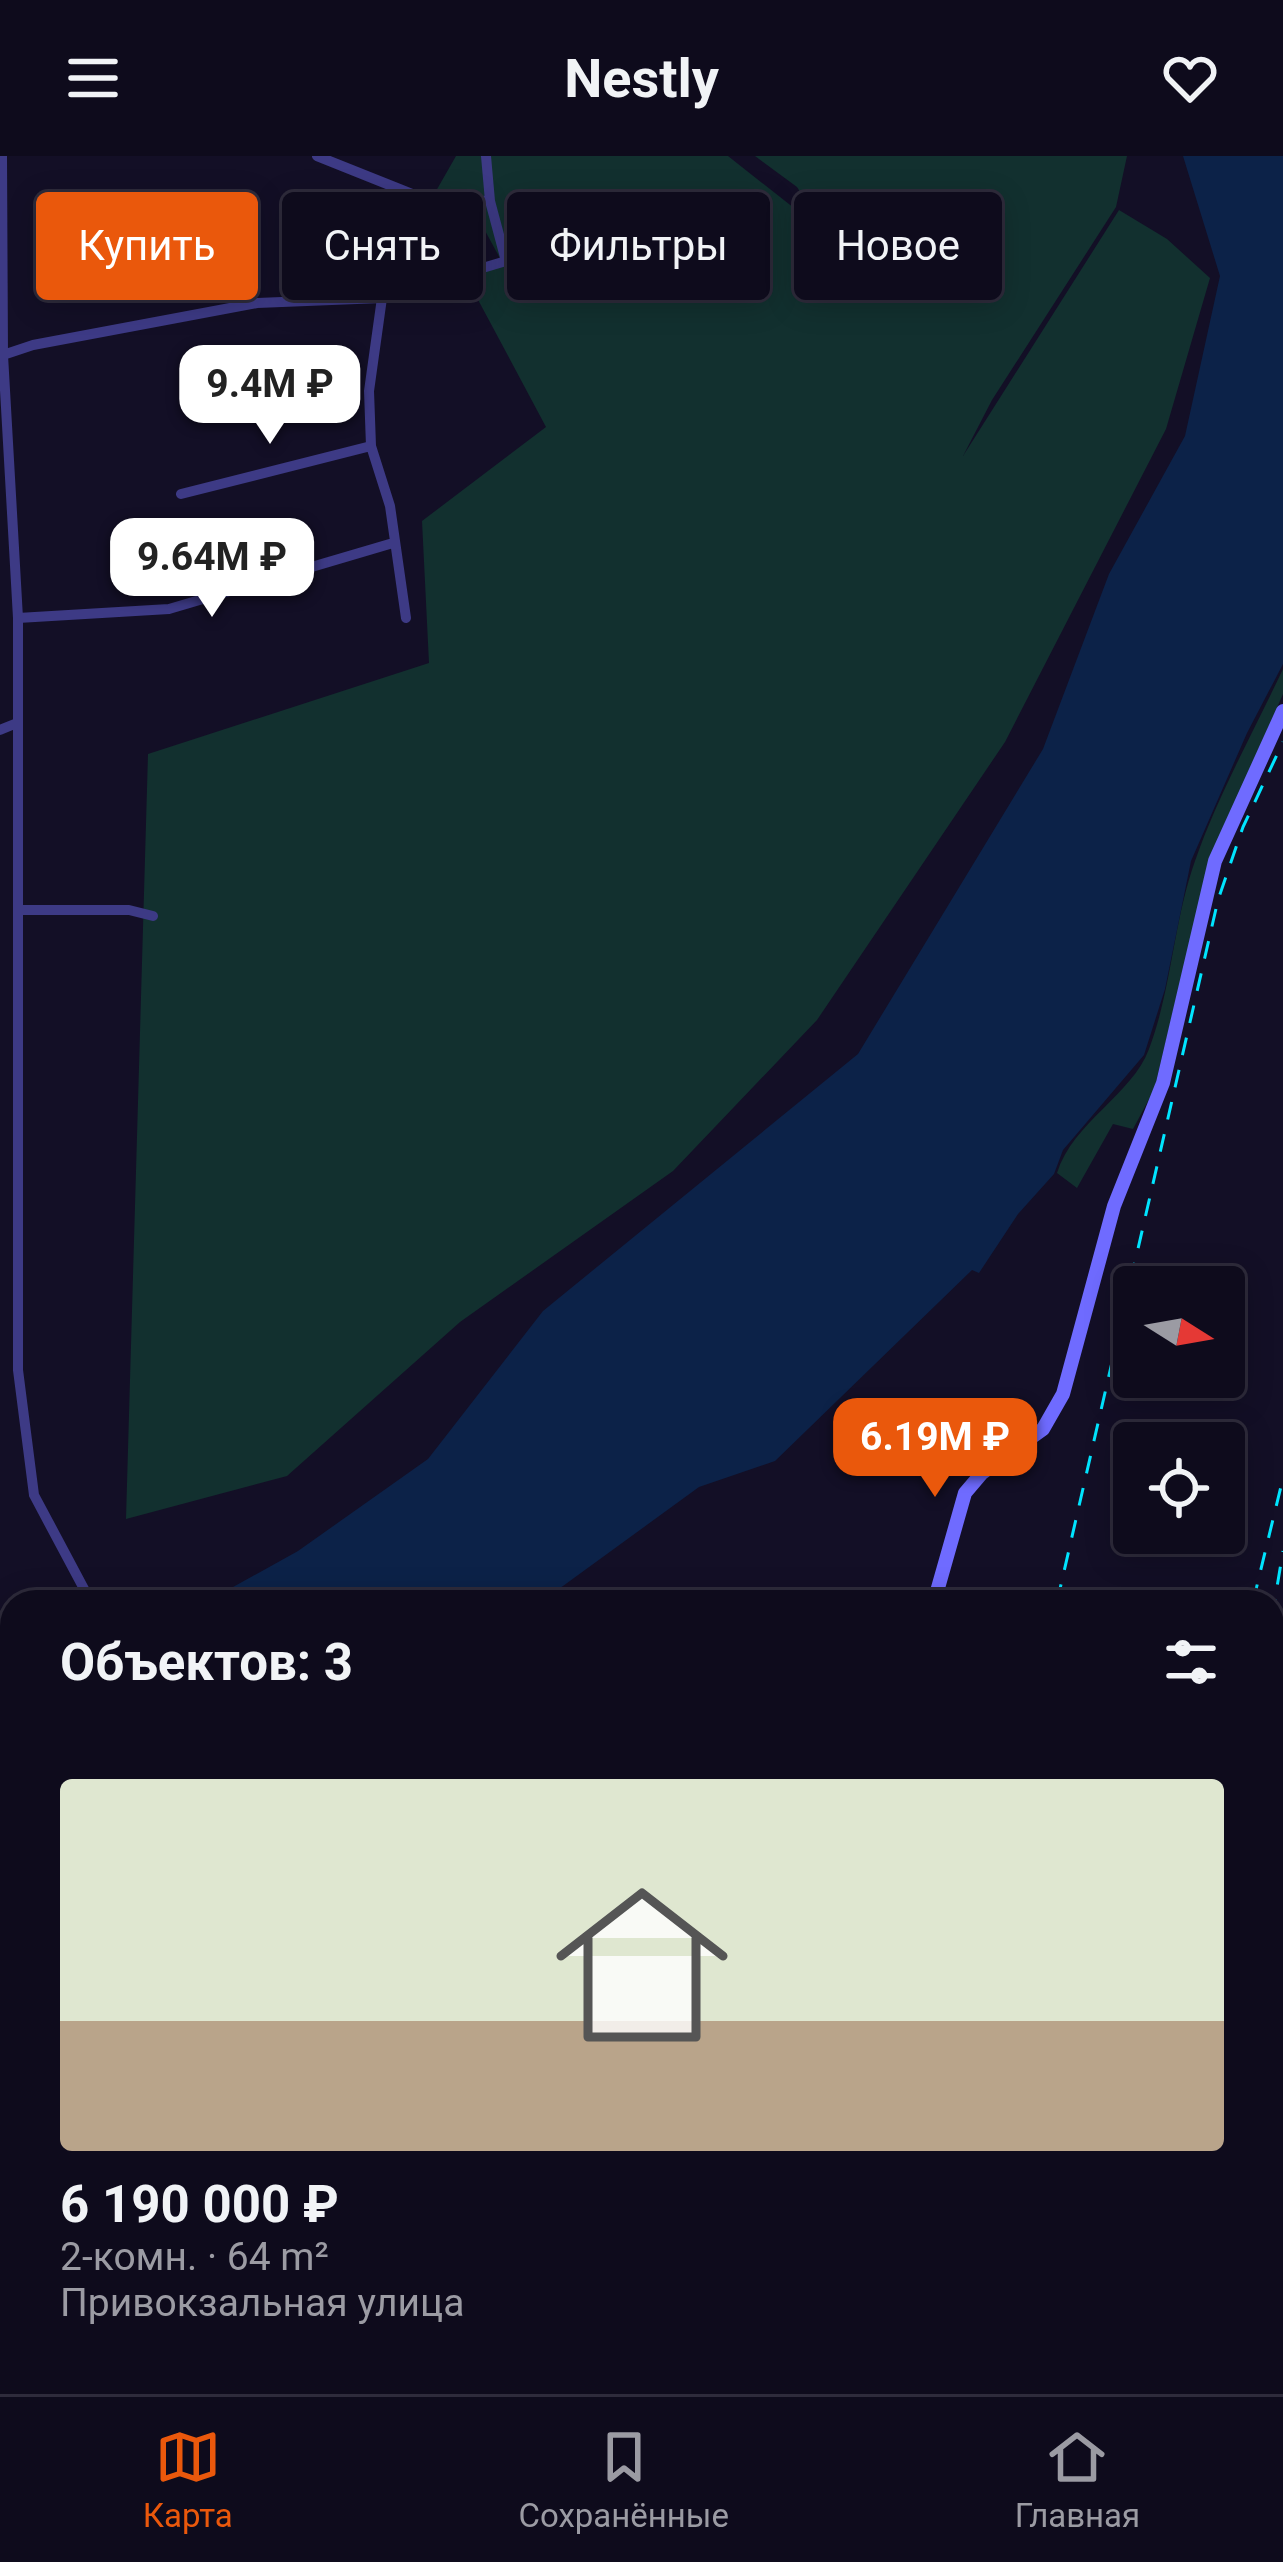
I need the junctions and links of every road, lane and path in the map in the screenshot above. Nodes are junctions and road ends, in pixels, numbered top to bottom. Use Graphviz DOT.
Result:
graph roads {
  1 [pos="2,156"];
  2 [pos="317,156"];
  3 [pos="486,156"];
  4 [pos="490,201"];
  5 [pos="483,268"];
  6 [pos="332,300"];
  7 [pos="382,300"];
  8 [pos="3,355"];
  9 [pos="5,432"];
  10 [pos="370,446"];
  11 [pos="181,494"];
  12 [pos="393,543"];
  13 [pos="0,585"];
  14 [pos="17,586"];
  15 [pos="18,618"];
  16 [pos="406,618"];
  17 [pos="1283,711"];
  18 [pos="17,723"];
  19 [pos="0,730"];
  20 [pos="20,910"];
  21 [pos="153,916"];
  22 [pos="85,1590"];
  23 [pos="937,1590"];
  1 -- 8 [label="street"];
  2 -- 4 [label="street"];
  3 -- 4 [label="street"];
  4 -- 5 [label="street"];
  6 -- 8 [label="street"];
  7 -- 10 [label="street"];
  8 -- 9 [label="street"];
  9 -- 14 [label="street"];
  10 -- 11 [label="street"];
  10 -- 12 [label="street"];
  12 -- 15 [label="street"];
  12 -- 16 [label="street"];
  13 -- 14 [label="street"];
  14 -- 15 [label="street"];
  15 -- 18 [label="street"];
  17 -- 23 [label="main road"];
  18 -- 19 [label="street"];
  18 -- 20 [label="street"];
  20 -- 21 [label="street"];
  20 -- 22 [label="street"];
}
